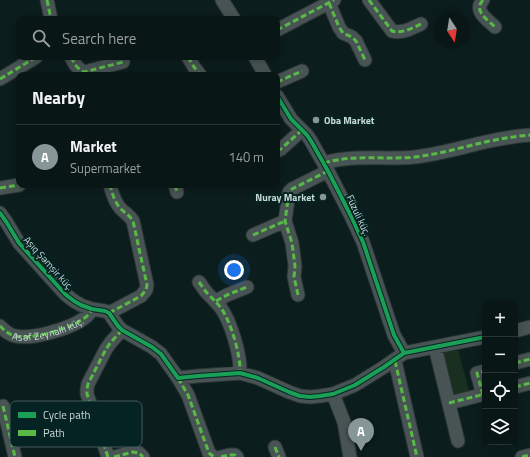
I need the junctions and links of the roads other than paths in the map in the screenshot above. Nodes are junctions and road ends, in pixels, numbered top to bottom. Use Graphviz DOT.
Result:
graph roads {
  1 [pos="47,0"];
  2 [pos="222,0"];
  3 [pos="369,0"];
  4 [pos="483,0"];
  5 [pos="331,1"];
  6 [pos="50,16"];
  7 [pos="232,16"];
  8 [pos="421,24"];
  9 [pos="495,27"];
  10 [pos="280,28"];
  11 [pos="31,60"];
  12 [pos="73,60"];
  13 [pos="190,60"];
  14 [pos="257,60"];
  15 [pos="365,60"];
  16 [pos="123,62"];
  17 [pos="302,71"];
  18 [pos="84,72"];
  19 [pos="84,72"];
  20 [pos="198,72"];
  21 [pos="263,72"];
  22 [pos="0,79"];
  23 [pos="280,81"];
  24 [pos="281,111"];
  25 [pos="302,130"];
  26 [pos="530,135"];
  27 [pos="280,150"];
  28 [pos="326,167"];
  29 [pos="16,185"];
  30 [pos="0,188"];
  31 [pos="111,188"];
  32 [pos="0,213"];
  33 [pos="285,221"];
  34 [pos="253,235"];
  35 [pos="199,282"];
  36 [pos="247,287"];
  37 [pos="298,295"];
  38 [pos="216,301"];
  39 [pos="92,309"];
  40 [pos="109,313"];
  41 [pos="0,326"];
  42 [pos="530,327"];
  43 [pos="518,329"];
  44 [pos="122,330"];
  45 [pos="482,339"];
  46 [pos="435,347"];
  47 [pos="399,357"];
  48 [pos="530,359"];
  49 [pos="518,362"];
  50 [pos="482,371"];
  51 [pos="240,373"];
  52 [pos="178,378"];
  53 [pos="530,383"];
  54 [pos="518,386"];
  55 [pos="482,388"];
  56 [pos="333,394"];
  57 [pos="482,395"];
  58 [pos="89,401"];
  59 [pos="449,403"];
  60 [pos="3,406"];
  61 [pos="10,438"];
  62 [pos="458,440"];
  63 [pos="12,447"];
  64 [pos="105,447"];
  65 [pos="530,455"];
  66 [pos="14,457"];
  67 [pos="108,457"];
  68 [pos="114,457"];
  69 [pos="143,457"];
  70 [pos="214,457"];
  71 [pos="221,457"];
  72 [pos="237,457"];
  73 [pos="350,457"];
  74 [pos="417,457"];
  75 [pos="522,457"];
  1 -- 6 [label="street"];
  2 -- 7 [label="street"];
  3 -- 8 [label="street"];
  4 -- 9 [label="street"];
  5 -- 10 [label="street"];
  5 -- 15 [label="street"];
  11 -- 22 [label="street"];
  12 -- 19 [label="street"];
  13 -- 20 [label="street"];
  14 -- 21 [label="street"];
  16 -- 18 [label="street"];
  17 -- 23 [label="street"];
  24 -- 25 [label="street, Füzuli küç."];
  25 -- 27 [label="street"];
  25 -- 28 [label="street, Füzuli küç."];
  26 -- 28 [label="street"];
  28 -- 33 [label="street"];
  28 -- 47 [label="street, Füzuli küç."];
  29 -- 30 [label="street"];
  31 -- 40 [label="street"];
  32 -- 39 [label="street, Aşıq Şəmşir küç."];
  33 -- 34 [label="street"];
  33 -- 37 [label="street"];
  35 -- 38 [label="street"];
  36 -- 38 [label="street"];
  38 -- 51 [label="street"];
  39 -- 40 [label="street, Aşıq Şəmşir küç."];
  39 -- 41 [label="street, Asəf Zeynallı küç."];
  40 -- 44 [label="street"];
  42 -- 43 [label="street"];
  44 -- 52 [label="street"];
  44 -- 58 [label="street"];
  45 -- 46 [label="street"];
  46 -- 47 [label="street"];
  46 -- 59 [label="street"];
  47 -- 56 [label="street"];
  47 -- 74 [label="street, Füzuli küç."];
  48 -- 49 [label="street"];
  50 -- 55 [label="street"];
  51 -- 52 [label="street"];
  51 -- 56 [label="street"];
  52 -- 70 [label="street"];
  53 -- 54 [label="street"];
  56 -- 73 [label="street"];
  57 -- 59 [label="street"];
  59 -- 62 [label="street"];
  60 -- 61 [label="street"];
  63 -- 66 [label="street"];
  64 -- 67 [label="street"];
  65 -- 75 [label="street"];
  68 -- 69 [label="street"];
  71 -- 72 [label="street"];
}
